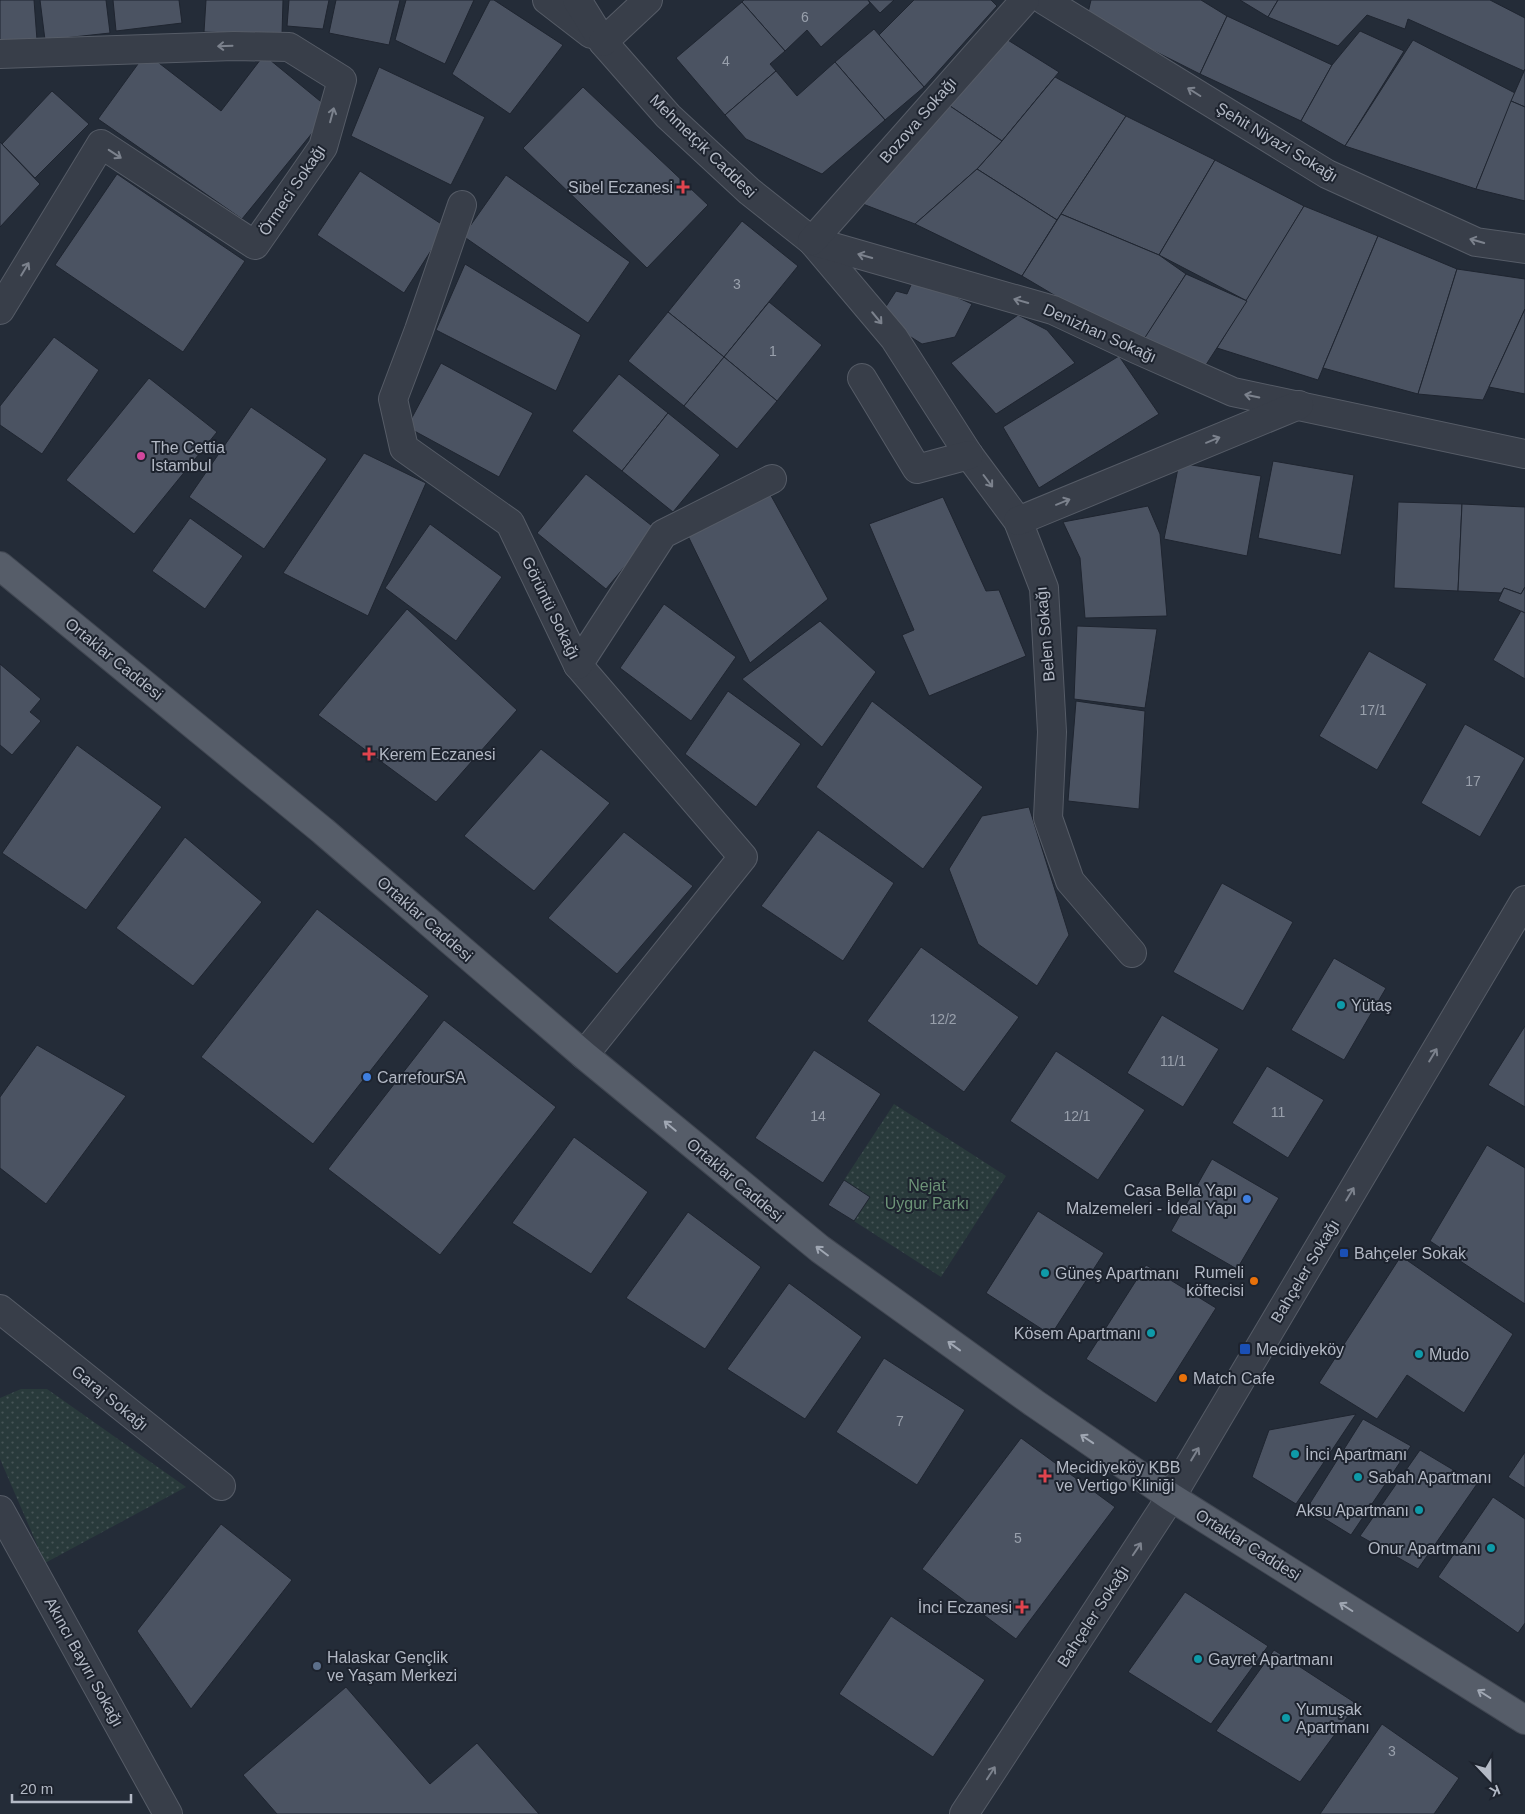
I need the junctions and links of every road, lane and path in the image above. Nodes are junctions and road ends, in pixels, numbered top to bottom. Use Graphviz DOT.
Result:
graph roads {
  1 [pos="546,0"];
  2 [pos="577,0"];
  3 [pos="648,0"];
  4 [pos="1025,0"];
  5 [pos="1044,0"];
  6 [pos="603,42"];
  7 [pos="0,54"];
  8 [pos="462,205"];
  9 [pos="812,241"];
  10 [pos="1525,249"];
  11 [pos="0,310"];
  12 [pos="862,378"];
  13 [pos="1300,405"];
  14 [pos="1525,454"];
  15 [pos="969,455"];
  16 [pos="772,479"];
  17 [pos="1018,521"];
  18 [pos="0,566"];
  19 [pos="578,665"];
  20 [pos="1525,900"];
  21 [pos="1132,953"];
  22 [pos="584,1055"];
  23 [pos="0,1309"];
  24 [pos="221,1486"];
  25 [pos="1171,1496"];
  26 [pos="0,1510"];
  27 [pos="1525,1720"];
  28 [pos="168,1814"];
  29 [pos="964,1814"];
  1 -- 6 [label="street"];
  2 -- 6 [label="street, Mehmetçik Caddesi"];
  3 -- 6 [label="street"];
  4 -- 9 [label="street, Bozova Sokağı"];
  10 -- 5 [label="street, Şehit Niyazi Sokağı, one-way"];
  6 -- 9 [label="street, Mehmetçik Caddesi"];
  11 -- 7 [label="street, Örmeci Sokağı, one-way"];
  8 -- 19 [label="street, Görüntü Sokağı"];
  13 -- 9 [label="street, Denizhan Sokağı, one-way"];
  9 -- 15 [label="street, Belen Sokağı, one-way"];
  12 -- 15 [label="street"];
  13 -- 14 [label="street, Denizhan Sokağı"];
  17 -- 13 [label="street, one-way"];
  15 -- 17 [label="street, Belen Sokağı, one-way"];
  16 -- 19 [label="street"];
  17 -- 21 [label="street, Belen Sokağı"];
  18 -- 22 [label="main road, Ortaklar Caddesi"];
  19 -- 22 [label="street, Görüntü Sokağı"];
  25 -- 20 [label="street, Bahçeler Sokağı, one-way"];
  25 -- 22 [label="main road, Ortaklar Caddesi, one-way"];
  23 -- 24 [label="street, Garaj Sokağı"];
  27 -- 25 [label="main road, Ortaklar Caddesi, one-way"];
  29 -- 25 [label="street, Bahçeler Sokağı, one-way"];
  26 -- 28 [label="street, Akıncı Bayırı Sokağı"];
}
